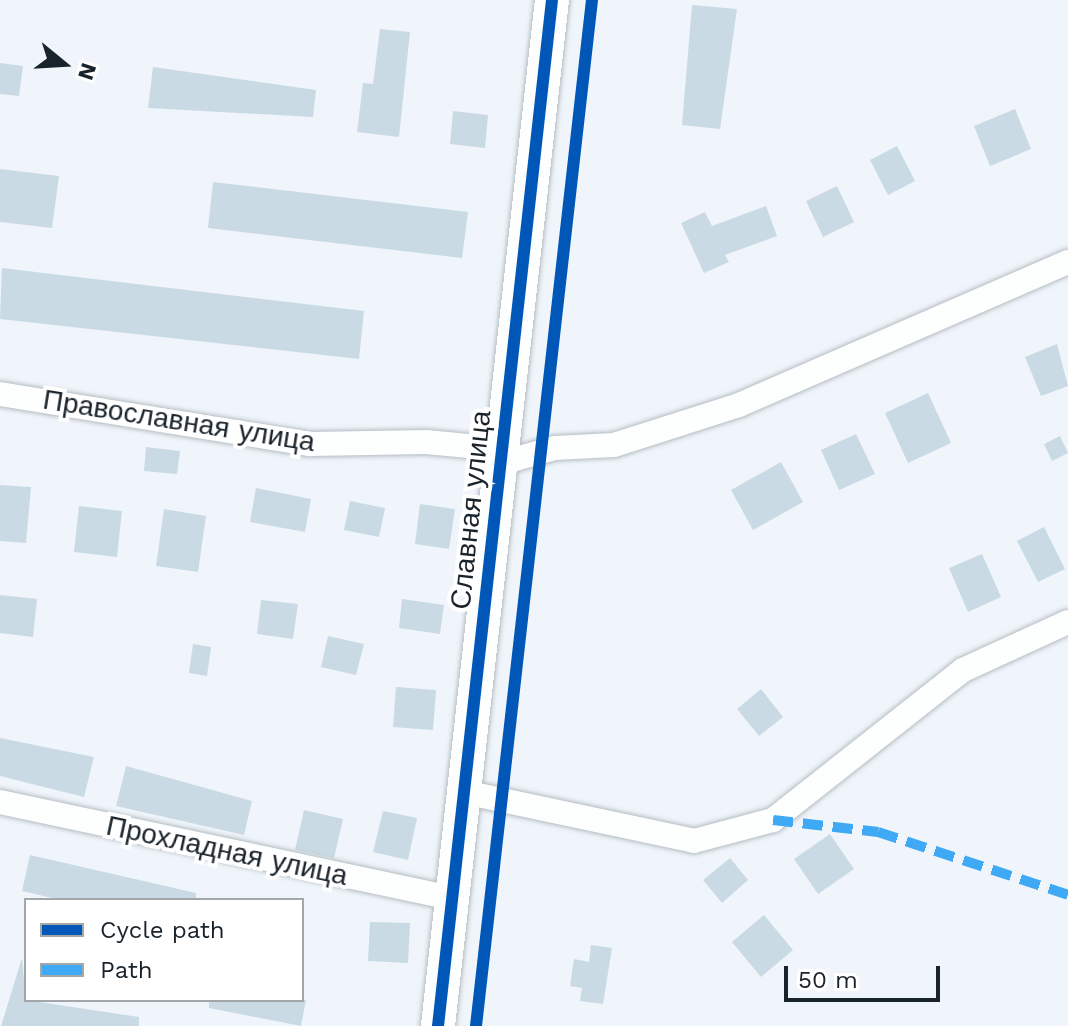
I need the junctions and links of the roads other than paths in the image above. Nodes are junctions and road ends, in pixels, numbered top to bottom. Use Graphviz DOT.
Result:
graph roads {
  1 [pos="552,0"];
  2 [pos="1068,262"];
  3 [pos="0,394"];
  4 [pos="502,456"];
  5 [pos="1068,622"];
  6 [pos="464,792"];
  7 [pos="0,802"];
  8 [pos="455,899"];
  9 [pos="438,1026"];
  1 -- 4 [label="street, Славная улица"];
  2 -- 4 [label="street"];
  3 -- 4 [label="street, Православная улица"];
  4 -- 6 [label="street, Славная улица"];
  5 -- 6 [label="street"];
  6 -- 8 [label="street, Славная улица"];
  7 -- 8 [label="street, Прохладная улица"];
  8 -- 9 [label="street, Славная улица"];
}
